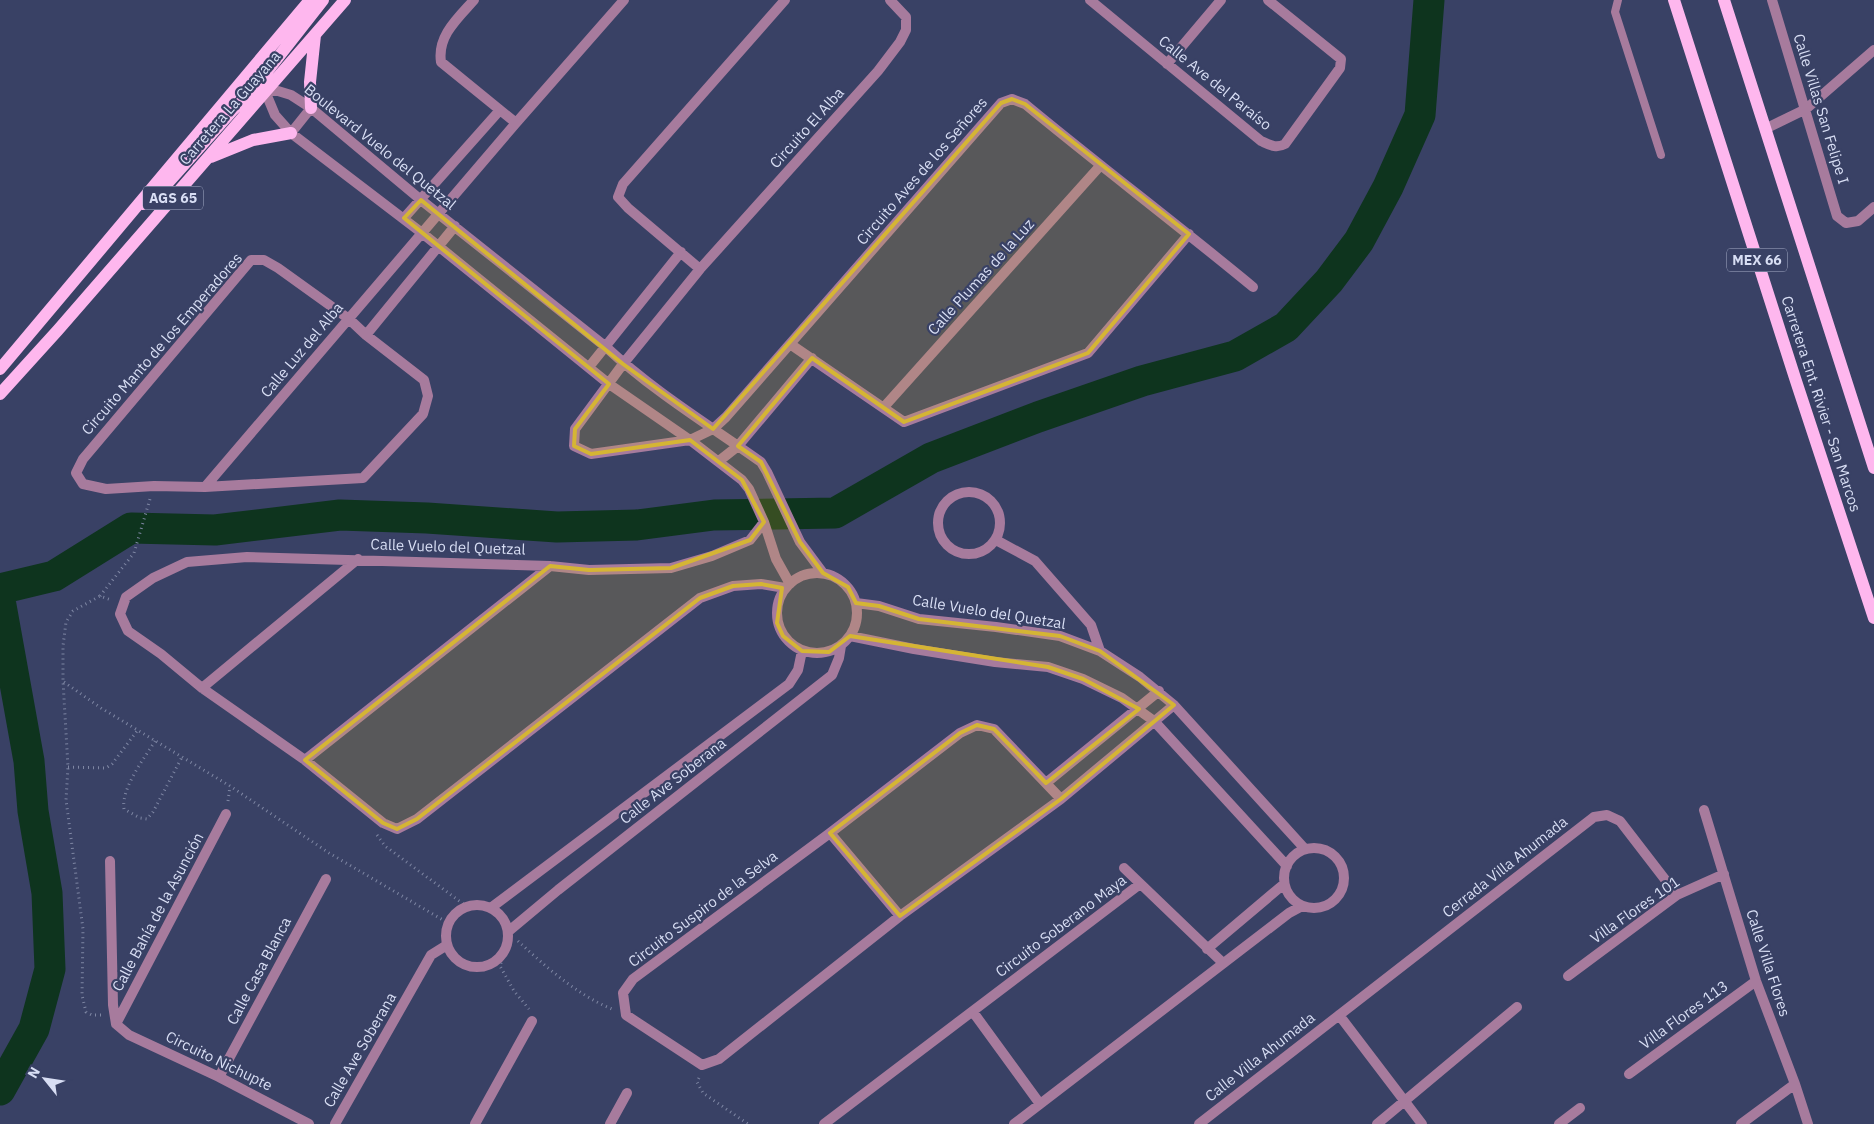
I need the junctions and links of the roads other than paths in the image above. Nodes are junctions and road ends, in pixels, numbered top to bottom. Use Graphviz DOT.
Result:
graph roads {
  1 [pos="310,0"];
  2 [pos="323,0"];
  3 [pos="345,0"];
  4 [pos="474,0"];
  5 [pos="624,0"];
  6 [pos="785,0"];
  7 [pos="890,0"];
  8 [pos="1090,0"];
  9 [pos="1220,0"];
  10 [pos="1268,0"];
  11 [pos="1618,0"];
  12 [pos="1674,0"];
  13 [pos="1724,0"];
  14 [pos="1772,0"];
  15 [pos="315,35"];
  16 [pos="1874,50"];
  17 [pos="1167,64"];
  18 [pos="265,91"];
  19 [pos="311,108"];
  20 [pos="1806,109"];
  21 [pos="500,110"];
  22 [pos="516,123"];
  23 [pos="1765,129"];
  24 [pos="291,133"];
  25 [pos="1661,155"];
  26 [pos="208,158"];
  27 [pos="1100,166"];
  28 [pos="421,200"];
  29 [pos="1874,207"];
  30 [pos="132,211"];
  31 [pos="439,214"];
  32 [pos="404,218"];
  33 [pos="454,226"];
  34 [pos="422,232"];
  35 [pos="1189,234"];
  36 [pos="438,246"];
  37 [pos="681,252"];
  38 [pos="700,269"];
  39 [pos="1253,287"];
  40 [pos="348,319"];
  41 [pos="366,335"];
  42 [pos="790,344"];
  43 [pos="606,347"];
  44 [pos="812,358"];
  45 [pos="623,364"];
  46 [pos="589,367"];
  47 [pos="0,369"];
  48 [pos="609,384"];
  49 [pos="0,394"];
  50 [pos="884,407"];
  51 [pos="713,429"];
  52 [pos="690,440"];
  53 [pos="738,446"];
  54 [pos="718,461"];
  55 [pos="1874,468"];
  56 [pos="205,487"];
  57 [pos="764,522"];
  58 [pos="996,540"];
  59 [pos="358,559"];
  60 [pos="550,566"];
  61 [pos="823,573"];
  62 [pos="787,586"];
  63 [pos="856,604"];
  64 [pos="1874,618"];
  65 [pos="850,636"];
  66 [pos="841,646"];
  67 [pos="802,651"];
  68 [pos="1100,651"];
  69 [pos="202,688"];
  70 [pos="1159,691"];
  71 [pos="1174,705"];
  72 [pos="1139,709"];
  73 [pos="1154,721"];
  74 [pos="305,760"];
  75 [pos="1046,783"];
  76 [pos="1060,799"];
  77 [pos="1704,810"];
  78 [pos="226,814"];
  79 [pos="830,833"];
  80 [pos="1305,849"];
  81 [pos="110,861"];
  82 [pos="1287,866"];
  83 [pos="1124,868"];
  84 [pos="1724,874"];
  85 [pos="326,879"];
  86 [pos="1140,884"];
  87 [pos="1284,884"];
  88 [pos="1677,895"];
  89 [pos="1302,906"];
  90 [pos="492,907"];
  91 [pos="900,916"];
  92 [pos="509,931"];
  93 [pos="447,945"];
  94 [pos="1207,949"];
  95 [pos="1223,963"];
  96 [pos="1568,976"];
  97 [pos="1756,981"];
  98 [pos="1517,1007"];
  99 [pos="973,1012"];
  100 [pos="1338,1014"];
  101 [pos="532,1021"];
  102 [pos="116,1024"];
  103 [pos="1629,1074"];
  104 [pos="219,1077"];
  105 [pos="1795,1084"];
  106 [pos="627,1093"];
  107 [pos="1405,1102"];
  108 [pos="1040,1104"];
  109 [pos="1580,1108"];
  110 [pos="309,1124"];
  111 [pos="335,1124"];
  112 [pos="475,1124"];
  113 [pos="610,1124"];
  114 [pos="824,1124"];
  115 [pos="1014,1124"];
  116 [pos="1199,1124"];
  117 [pos="1377,1124"];
  118 [pos="1422,1124"];
  119 [pos="1559,1124"];
  120 [pos="1741,1124"];
  121 [pos="1808,1124"];
  1 -- 30 [label="main road, Carretera La Guayana / AGS 65"];
  2 -- 18 [label="main road"];
  3 -- 15 [label="main road, Carretera La Guayana / AGS 65"];
  4 -- 21 [label="street"];
  5 -- 22 [label="street, Calle Luz del Alba"];
  6 -- 37 [label="street"];
  7 -- 38 [label="street, Circuito El Alba"];
  8 -- 17 [label="street, Calle Ave del Paraíso"];
  9 -- 17 [label="street"];
  10 -- 17 [label="street, Calle Ave del Paraíso"];
  11 -- 25 [label="lane"];
  12 -- 64 [label="main road, Carretera Ent. Rivier - San Marcos / MEX 66"];
  13 -- 23 [label="main road, Carretera Ent. Rivier - San Marcos / MEX 66"];
  14 -- 20 [label="street, Calle Villas San Felipe I"];
  15 -- 18 [label="main road, Carretera La Guayana / AGS 65"];
  15 -- 19 [label="main road"];
  16 -- 20 [label="street"];
  18 -- 19 [label="street, Boulevard Vuelo del Quetzal"];
  18 -- 24 [label="street"];
  18 -- 26 [label="main road, Carretera La Guayana / AGS 65"];
  18 -- 30 [label="main road"];
  19 -- 24 [label="street"];
  19 -- 28 [label="street, Boulevard Vuelo del Quetzal"];
  20 -- 23 [label="street"];
  20 -- 29 [label="street, Calle Villas San Felipe I"];
  21 -- 22 [label="street"];
  21 -- 28 [label="street"];
  22 -- 31 [label="street, Calle Luz del Alba"];
  23 -- 55 [label="main road, Carretera Ent. Rivier - San Marcos / MEX 66"];
  24 -- 26 [label="main road"];
  24 -- 32 [label="street"];
  26 -- 49 [label="main road, Carretera La Guayana / AGS 65"];
  27 -- 35 [label="street, Circuito Aves de los Señores"];
  27 -- 42 [label="street, Circuito Aves de los Señores"];
  27 -- 50 [label="street, Calle Plumas de la Luz"];
  28 -- 31 [label="street, Boulevard Vuelo del Quetzal"];
  28 -- 32 [label="street"];
  30 -- 47 [label="main road, Carretera La Guayana / AGS 65"];
  31 -- 33 [label="street, Boulevard Vuelo del Quetzal"];
  31 -- 34 [label="street, Calle Luz del Alba"];
  32 -- 34 [label="street"];
  33 -- 36 [label="street"];
  33 -- 43 [label="street, Boulevard Vuelo del Quetzal"];
  34 -- 36 [label="street"];
  34 -- 40 [label="street, Calle Luz del Alba"];
  35 -- 39 [label="street, Circuito Aves de los Señores"];
  35 -- 50 [label="street"];
  36 -- 41 [label="street"];
  36 -- 46 [label="street"];
  37 -- 38 [label="street"];
  37 -- 43 [label="street"];
  38 -- 45 [label="street, Circuito El Alba"];
  40 -- 41 [label="street, Circuito Manto de los Emperadores"];
  40 -- 56 [label="street, Calle Luz del Alba"];
  40 -- 56 [label="street, Circuito Manto de los Emperadores"];
  41 -- 56 [label="street, Circuito Manto de los Emperadores"];
  42 -- 44 [label="street"];
  42 -- 51 [label="street, Circuito Aves de los Señores"];
  43 -- 45 [label="street, Boulevard Vuelo del Quetzal"];
  43 -- 46 [label="street"];
  44 -- 50 [label="street"];
  44 -- 53 [label="street"];
  45 -- 48 [label="street, Circuito El Alba"];
  45 -- 51 [label="street, Boulevard Vuelo del Quetzal"];
  46 -- 48 [label="street"];
  48 -- 52 [label="street"];
  48 -- 52 [label="street, Circuito El Alba"];
  51 -- 52 [label="street, Circuito Aves de los Señores"];
  51 -- 53 [label="street, Boulevard Vuelo del Quetzal"];
  52 -- 54 [label="street"];
  53 -- 54 [label="street"];
  53 -- 61 [label="street, Boulevard Vuelo del Quetzal"];
  54 -- 57 [label="street"];
  57 -- 60 [label="street, Calle Vuelo del Quetzal"];
  57 -- 62 [label="street"];
  58 -- 58 [label="street"];
  58 -- 68 [label="street"];
  59 -- 60 [label="street, Calle Vuelo del Quetzal"];
  59 -- 69 [label="street"];
  59 -- 69 [label="street, Calle Vuelo del Quetzal"];
  60 -- 74 [label="street"];
  61 -- 62 [label="street"];
  61 -- 63 [label="street"];
  62 -- 67 [label="street"];
  62 -- 74 [label="street"];
  63 -- 65 [label="street"];
  63 -- 68 [label="street, Calle Vuelo del Quetzal"];
  65 -- 66 [label="street"];
  65 -- 72 [label="street"];
  66 -- 67 [label="street"];
  66 -- 92 [label="street, Calle Ave Soberana"];
  67 -- 90 [label="street, Calle Ave Soberana"];
  68 -- 70 [label="street, Calle Vuelo del Quetzal"];
  69 -- 74 [label="street"];
  70 -- 71 [label="street, Calle Vuelo del Quetzal"];
  70 -- 72 [label="street"];
  71 -- 73 [label="street"];
  71 -- 80 [label="street, Calle Vuelo del Quetzal"];
  72 -- 73 [label="street"];
  72 -- 75 [label="street"];
  73 -- 76 [label="street"];
  73 -- 82 [label="street"];
  75 -- 76 [label="street, Circuito Suspiro de la Selva"];
  75 -- 79 [label="street, Circuito Suspiro de la Selva"];
  76 -- 91 [label="street"];
  77 -- 84 [label="street, Calle Villa Flores"];
  78 -- 102 [label="street, Calle Bahía de la Asunción"];
  79 -- 91 [label="street"];
  79 -- 91 [label="street, Circuito Suspiro de la Selva"];
  80 -- 82 [label="street"];
  80 -- 89 [label="street"];
  81 -- 102 [label="street"];
  82 -- 87 [label="street"];
  83 -- 86 [label="street"];
  84 -- 88 [label="street, Villa Flores 101"];
  84 -- 97 [label="street, Calle Villa Flores"];
  85 -- 104 [label="street, Calle Casa Blanca"];
  86 -- 94 [label="street, Circuito Soberano Maya"];
  86 -- 99 [label="street, Circuito Soberano Maya"];
  87 -- 89 [label="street"];
  87 -- 94 [label="street"];
  88 -- 96 [label="street, Villa Flores 101"];
  88 -- 100 [label="street, Cerrada Villa Ahumada"];
  89 -- 95 [label="street"];
  90 -- 92 [label="street"];
  90 -- 93 [label="street"];
  92 -- 93 [label="street"];
  93 -- 111 [label="street, Calle Ave Soberana"];
  94 -- 95 [label="street, Circuito Soberano Maya"];
  95 -- 108 [label="street"];
  97 -- 103 [label="street, Villa Flores 113"];
  97 -- 105 [label="street, Calle Villa Flores"];
  98 -- 107 [label="street"];
  99 -- 108 [label="street"];
  99 -- 114 [label="street, Circuito Soberano Maya"];
  100 -- 107 [label="street"];
  100 -- 116 [label="street, Calle Villa Ahumada"];
  101 -- 112 [label="street"];
  102 -- 104 [label="street, Circuito Nichupte"];
  104 -- 110 [label="street, Circuito Nichupte"];
  105 -- 120 [label="street"];
  105 -- 121 [label="street, Calle Villa Flores"];
  106 -- 113 [label="street"];
  107 -- 117 [label="street"];
  107 -- 118 [label="street"];
  108 -- 115 [label="street"];
  109 -- 119 [label="street"];
}
